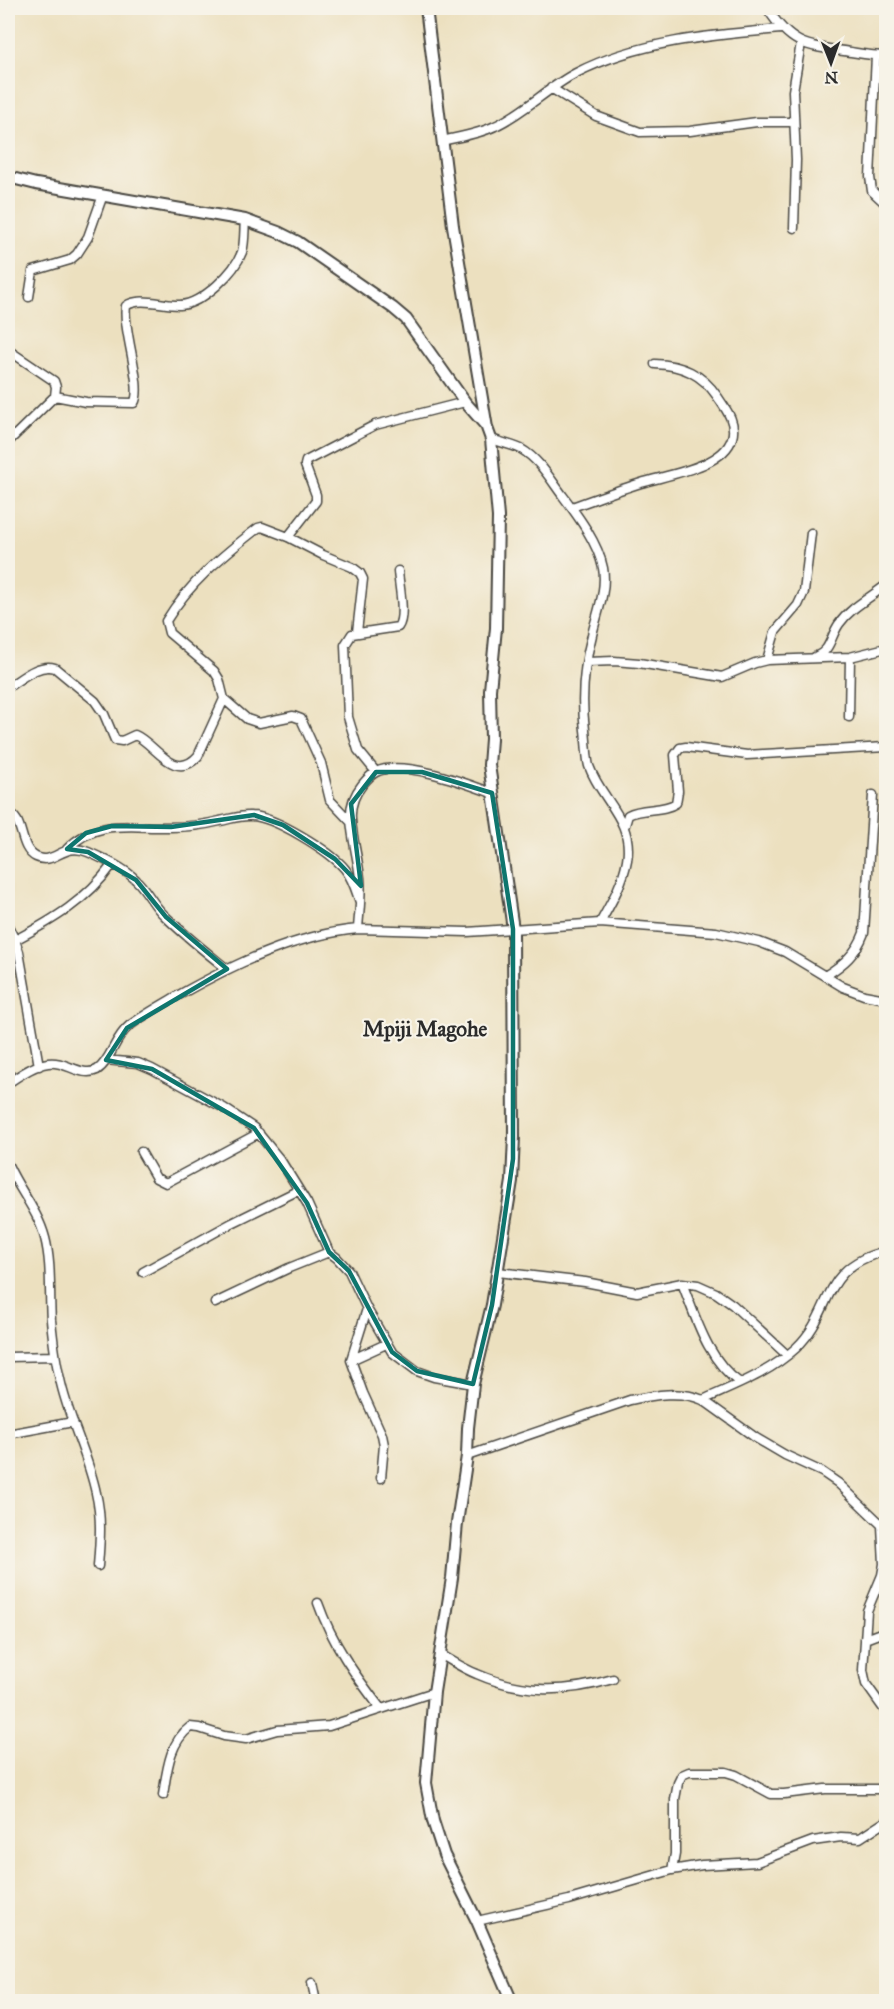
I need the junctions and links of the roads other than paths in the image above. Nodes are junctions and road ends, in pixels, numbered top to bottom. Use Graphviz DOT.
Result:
graph roads {
  1 [pos="426,8"];
  2 [pos="771,9"];
  3 [pos="781,29"];
  4 [pos="801,43"];
  5 [pos="876,56"];
  6 [pos="886,56"];
  7 [pos="550,88"];
  8 [pos="794,122"];
  9 [pos="442,141"];
  10 [pos="8,177"];
  11 [pos="103,195"];
  12 [pos="886,204"];
  13 [pos="244,220"];
  14 [pos="795,228"];
  15 [pos="28,297"];
  16 [pos="8,350"];
  17 [pos="655,364"];
  18 [pos="55,396"];
  19 [pos="465,402"];
  20 [pos="489,433"];
  21 [pos="8,442"];
  22 [pos="692,469"];
  23 [pos="688,480"];
  24 [pos="572,507"];
  25 [pos="811,533"];
  26 [pos="288,537"];
  27 [pos="398,572"];
  28 [pos="886,585"];
  29 [pos="357,632"];
  30 [pos="886,648"];
  31 [pos="849,657"];
  32 [pos="808,659"];
  33 [pos="767,660"];
  34 [pos="587,662"];
  35 [pos="8,687"];
  36 [pos="224,699"];
  37 [pos="849,717"];
  38 [pos="886,747"];
  39 [pos="376,772"];
  40 [pos="492,793"];
  41 [pos="873,795"];
  42 [pos="8,813"];
  43 [pos="351,820"];
  44 [pos="625,825"];
  45 [pos="67,849"];
  46 [pos="112,865"];
  47 [pos="360,903"];
  48 [pos="600,923"];
  49 [pos="8,926"];
  50 [pos="358,929"];
  51 [pos="513,929"];
  52 [pos="15,940"];
  53 [pos="227,969"];
  54 [pos="825,976"];
  55 [pos="886,999"];
  56 [pos="106,1060"];
  57 [pos="39,1066"];
  58 [pos="8,1083"];
  59 [pos="259,1133"];
  60 [pos="141,1152"];
  61 [pos="8,1165"];
  62 [pos="299,1190"];
  63 [pos="886,1251"];
  64 [pos="329,1252"];
  65 [pos="143,1272"];
  66 [pos="498,1272"];
  67 [pos="682,1283"];
  68 [pos="215,1303"];
  69 [pos="367,1309"];
  70 [pos="386,1344"];
  71 [pos="787,1355"];
  72 [pos="55,1356"];
  73 [pos="8,1357"];
  74 [pos="351,1360"];
  75 [pos="740,1383"];
  76 [pos="473,1384"];
  77 [pos="704,1400"];
  78 [pos="73,1422"];
  79 [pos="8,1434"];
  80 [pos="467,1456"];
  81 [pos="381,1478"];
  82 [pos="884,1527"];
  83 [pos="99,1566"];
  84 [pos="318,1603"];
  85 [pos="886,1631"];
  86 [pos="865,1639"];
  87 [pos="441,1654"];
  88 [pos="613,1679"];
  89 [pos="434,1692"];
  90 [pos="381,1709"];
  91 [pos="886,1712"];
  92 [pos="886,1789"];
  93 [pos="163,1795"];
  94 [pos="886,1821"];
  95 [pos="672,1870"];
  96 [pos="477,1921"];
  97 [pos="312,1983"];
  98 [pos="316,2001"];
  99 [pos="512,2001"];
  1 -- 9 [label="street"];
  2 -- 3 [label="street"];
  3 -- 4 [label="street"];
  3 -- 7 [label="street"];
  4 -- 5 [label="street"];
  4 -- 8 [label="street"];
  5 -- 6 [label="street"];
  5 -- 12 [label="street"];
  7 -- 8 [label="street"];
  7 -- 9 [label="street"];
  8 -- 14 [label="street"];
  9 -- 20 [label="street"];
  10 -- 11 [label="street"];
  11 -- 13 [label="street"];
  11 -- 15 [label="street"];
  13 -- 18 [label="street"];
  13 -- 19 [label="street"];
  16 -- 18 [label="street"];
  17 -- 22 [label="street"];
  18 -- 21 [label="street"];
  19 -- 20 [label="street"];
  19 -- 26 [label="street"];
  20 -- 24 [label="street"];
  20 -- 40 [label="street"];
  22 -- 23 [label="street"];
  22 -- 24 [label="street"];
  24 -- 34 [label="street"];
  25 -- 33 [label="street"];
  26 -- 29 [label="street"];
  26 -- 36 [label="street"];
  27 -- 29 [label="street"];
  28 -- 32 [label="street"];
  29 -- 39 [label="street"];
  30 -- 31 [label="street"];
  31 -- 32 [label="street"];
  31 -- 37 [label="street"];
  32 -- 33 [label="street"];
  33 -- 34 [label="street"];
  34 -- 44 [label="street"];
  35 -- 36 [label="street"];
  36 -- 43 [label="street"];
  38 -- 44 [label="street"];
  39 -- 40 [label="street"];
  39 -- 43 [label="street"];
  40 -- 51 [label="street"];
  41 -- 54 [label="street"];
  42 -- 45 [label="street"];
  43 -- 47 [label="street"];
  44 -- 48 [label="street"];
  45 -- 46 [label="street"];
  45 -- 47 [label="street"];
  46 -- 52 [label="street"];
  46 -- 53 [label="street"];
  47 -- 50 [label="street"];
  48 -- 51 [label="street"];
  48 -- 54 [label="street"];
  49 -- 52 [label="street"];
  50 -- 51 [label="street"];
  50 -- 53 [label="street"];
  51 -- 66 [label="street"];
  52 -- 57 [label="street"];
  53 -- 56 [label="street"];
  54 -- 55 [label="street"];
  56 -- 57 [label="street"];
  56 -- 59 [label="street"];
  57 -- 58 [label="street"];
  59 -- 60 [label="street"];
  59 -- 62 [label="street"];
  61 -- 72 [label="street"];
  62 -- 64 [label="street"];
  62 -- 65 [label="street"];
  63 -- 71 [label="street"];
  64 -- 68 [label="street"];
  64 -- 69 [label="street"];
  66 -- 67 [label="street"];
  66 -- 76 [label="street"];
  67 -- 71 [label="street"];
  67 -- 75 [label="street"];
  69 -- 70 [label="street"];
  69 -- 74 [label="street"];
  70 -- 74 [label="street"];
  70 -- 76 [label="street"];
  71 -- 75 [label="street"];
  72 -- 73 [label="street"];
  72 -- 78 [label="street"];
  74 -- 81 [label="street"];
  75 -- 77 [label="street"];
  76 -- 80 [label="street"];
  77 -- 80 [label="street"];
  77 -- 82 [label="street"];
  78 -- 79 [label="street"];
  78 -- 83 [label="street"];
  80 -- 87 [label="street"];
  82 -- 86 [label="street"];
  84 -- 90 [label="street"];
  85 -- 86 [label="street"];
  86 -- 91 [label="street"];
  87 -- 88 [label="street"];
  87 -- 89 [label="street"];
  89 -- 90 [label="street"];
  89 -- 96 [label="street"];
  90 -- 93 [label="street"];
  92 -- 95 [label="street"];
  94 -- 95 [label="street"];
  95 -- 96 [label="street"];
  96 -- 99 [label="street"];
  97 -- 98 [label="street"];
}
